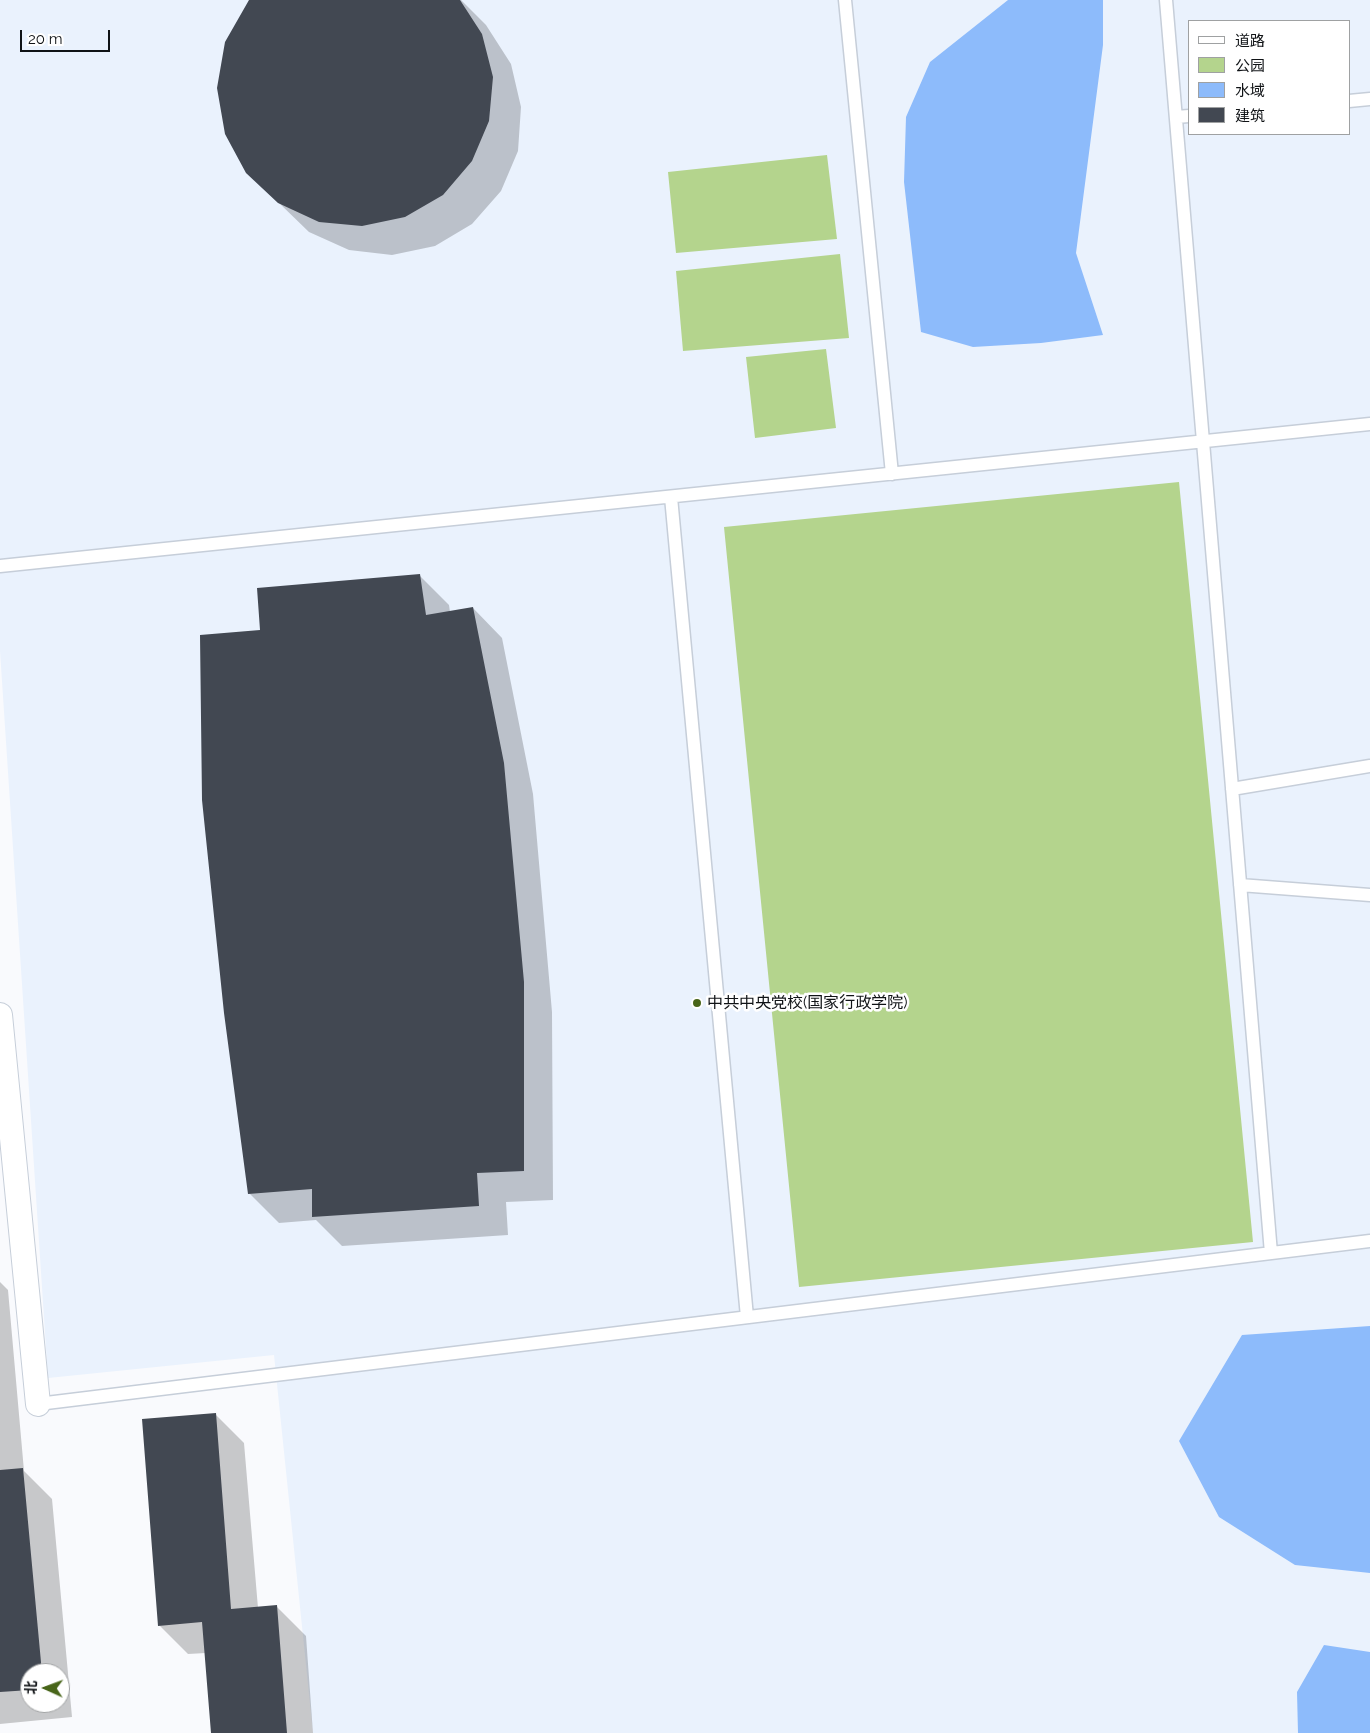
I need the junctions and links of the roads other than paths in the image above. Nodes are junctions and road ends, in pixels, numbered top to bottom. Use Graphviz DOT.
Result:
graph roads {
  1 [pos="845,0"];
  2 [pos="1166,0"];
  3 [pos="1370,99"];
  4 [pos="1350,101"];
  5 [pos="1182,116"];
  6 [pos="1370,424"];
  7 [pos="1203,442"];
  8 [pos="892,474"];
  9 [pos="671,497"];
  10 [pos="0,566"];
  11 [pos="1370,766"];
  12 [pos="1232,789"];
  13 [pos="1240,885"];
  14 [pos="1370,895"];
  15 [pos="0,1016"];
  16 [pos="1370,1241"];
  17 [pos="1271,1253"];
  18 [pos="747,1317"];
  19 [pos="38,1404"];
  1 -- 8 [label="lane"];
  2 -- 5 [label="lane"];
  3 -- 4 [label="lane"];
  5 -- 7 [label="lane"];
  6 -- 7 [label="lane"];
  7 -- 8 [label="lane"];
  7 -- 12 [label="lane"];
  8 -- 9 [label="lane"];
  9 -- 10 [label="lane"];
  9 -- 18 [label="lane"];
  11 -- 12 [label="lane"];
  12 -- 13 [label="lane"];
  13 -- 14 [label="lane"];
  13 -- 17 [label="lane"];
  15 -- 19 [label="street"];
  16 -- 17 [label="lane"];
  17 -- 18 [label="lane"];
  18 -- 19 [label="lane"];
}
